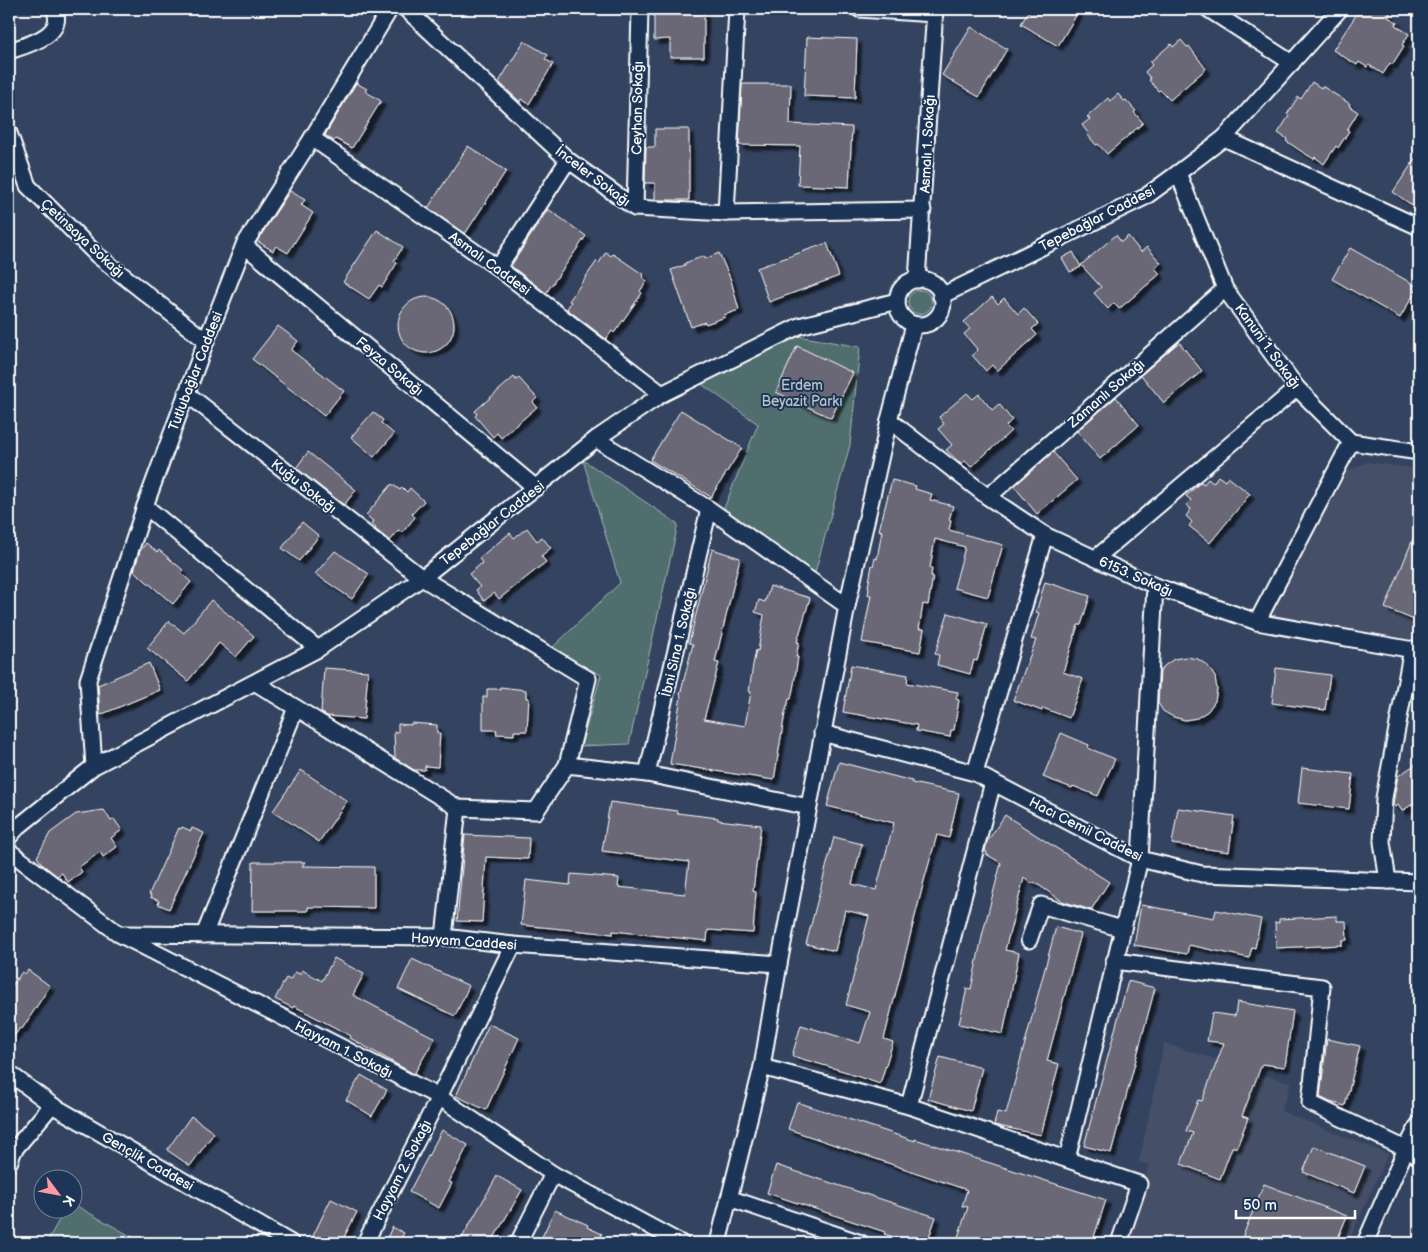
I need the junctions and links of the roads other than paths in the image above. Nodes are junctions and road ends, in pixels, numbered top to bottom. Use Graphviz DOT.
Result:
graph roads {
  1 [pos="54,9"];
  2 [pos="390,9"];
  3 [pos="406,9"];
  4 [pos="640,9"];
  5 [pos="737,9"];
  6 [pos="858,9"];
  7 [pos="1208,9"];
  8 [pos="1340,9"];
  9 [pos="935,11"];
  10 [pos="9,51"];
  11 [pos="1292,63"];
  12 [pos="9,134"];
  13 [pos="312,138"];
  14 [pos="1224,138"];
  15 [pos="568,160"];
  16 [pos="1178,173"];
  17 [pos="635,208"];
  18 [pos="923,210"];
  19 [pos="726,213"];
  20 [pos="1419,226"];
  21 [pos="244,245"];
  22 [pos="498,268"];
  23 [pos="917,280"];
  24 [pos="1225,288"];
  25 [pos="941,296"];
  26 [pos="897,301"];
  27 [pos="914,325"];
  28 [pos="206,341"];
  29 [pos="1297,388"];
  30 [pos="186,393"];
  31 [pos="662,394"];
  32 [pos="889,420"];
  33 [pos="596,439"];
  34 [pos="1350,442"];
  35 [pos="1419,452"];
  36 [pos="536,488"];
  37 [pos="988,497"];
  38 [pos="145,506"];
  39 [pos="709,509"];
  40 [pos="1045,535"];
  41 [pos="1096,558"];
  42 [pos="422,578"];
  43 [pos="1154,586"];
  44 [pos="847,606"];
  45 [pos="1257,622"];
  46 [pos="318,649"];
  47 [pos="1415,650"];
  48 [pos="256,683"];
  49 [pos="296,708"];
  50 [pos="822,733"];
  51 [pos="567,765"];
  52 [pos="94,766"];
  53 [pos="976,773"];
  54 [pos="647,774"];
  55 [pos="993,782"];
  56 [pos="809,807"];
  57 [pos="458,808"];
  58 [pos="12,828"];
  59 [pos="9,850"];
  60 [pos="1140,859"];
  61 [pos="1388,881"];
  62 [pos="1419,882"];
  63 [pos="1122,929"];
  64 [pos="118,934"];
  65 [pos="204,935"];
  66 [pos="444,937"];
  67 [pos="1029,940"];
  68 [pos="513,945"];
  69 [pos="1114,961"];
  70 [pos="779,964"];
  71 [pos="762,1067"];
  72 [pos="9,1074"];
  73 [pos="439,1098"];
  74 [pos="52,1105"];
  75 [pos="909,1106"];
  76 [pos="1419,1124"];
  77 [pos="1413,1153"];
  78 [pos="11,1155"];
  79 [pos="1066,1159"];
  80 [pos="554,1174"];
  81 [pos="729,1198"];
  82 [pos="291,1243"];
  83 [pos="365,1243"];
  84 [pos="518,1243"];
  85 [pos="682,1243"];
  86 [pos="718,1243"];
  87 [pos="861,1243"];
  88 [pos="1119,1243"];
  89 [pos="1365,1243"];
  1 -- 10 [label="street"];
  2 -- 13 [label="street, Tutlubağlar Caddesi"];
  3 -- 15 [label="street, İnceler Sokağı"];
  4 -- 17 [label="street, Ceyhan Sokağı"];
  5 -- 19 [label="street"];
  6 -- 9 [label="street"];
  7 -- 11 [label="street"];
  8 -- 11 [label="street, Tepebağlar Caddesi"];
  9 -- 18 [label="street, Asmalı 1. Sokağı"];
  11 -- 14 [label="street, Tepebağlar Caddesi"];
  12 -- 28 [label="street, Çetinsaya Sokağı"];
  13 -- 21 [label="street, Tutlubağlar Caddesi"];
  13 -- 22 [label="street, Asmalı Caddesi"];
  14 -- 16 [label="street, Tepebağlar Caddesi"];
  14 -- 20 [label="street"];
  15 -- 17 [label="street, İnceler Sokağı"];
  15 -- 22 [label="street"];
  16 -- 24 [label="street, Kanuni 1. Sokağı"];
  16 -- 25 [label="street, Tepebağlar Caddesi"];
  17 -- 19 [label="street, İnceler Sokağı"];
  18 -- 19 [label="street, İnceler Sokağı"];
  18 -- 23 [label="street, Asmalı 1. Sokağı"];
  21 -- 28 [label="street, Tutlubağlar Caddesi"];
  21 -- 36 [label="street, Feyza Sokağı"];
  22 -- 31 [label="street, Asmalı Caddesi"];
  23 -- 25 [label="street"];
  23 -- 26 [label="street"];
  24 -- 29 [label="street, Kanuni 1. Sokağı"];
  24 -- 37 [label="street, Zamanlı Sokağı"];
  25 -- 27 [label="street"];
  26 -- 27 [label="street"];
  26 -- 31 [label="street, Tepebağlar Caddesi"];
  27 -- 32 [label="street"];
  28 -- 30 [label="street, Tutlubağlar Caddesi"];
  29 -- 34 [label="street, Kanuni 1. Sokağı"];
  29 -- 41 [label="street"];
  30 -- 38 [label="street, Tutlubağlar Caddesi"];
  30 -- 42 [label="street, Kuğu Sokağı"];
  31 -- 33 [label="street, Tepebağlar Caddesi"];
  32 -- 37 [label="street, 6153. Sokağı"];
  32 -- 44 [label="street"];
  33 -- 36 [label="street, Tepebağlar Caddesi"];
  33 -- 39 [label="street"];
  34 -- 35 [label="street"];
  34 -- 45 [label="street"];
  36 -- 42 [label="street, Tepebağlar Caddesi"];
  37 -- 40 [label="street, 6153. Sokağı"];
  38 -- 46 [label="street"];
  38 -- 52 [label="street, Tutlubağlar Caddesi"];
  39 -- 44 [label="street"];
  39 -- 54 [label="street, İbni Sina 1. Sokağı"];
  40 -- 41 [label="street, 6153. Sokağı"];
  40 -- 53 [label="street"];
  41 -- 43 [label="street, 6153. Sokağı"];
  42 -- 46 [label="street, Tepebağlar Caddesi"];
  42 -- 51 [label="street, Kuğu Sokağı"];
  43 -- 45 [label="street, 6153. Sokağı"];
  43 -- 60 [label="street"];
  44 -- 50 [label="street"];
  45 -- 47 [label="street, 6153. Sokağı"];
  46 -- 48 [label="street, Tepebağlar Caddesi"];
  47 -- 61 [label="street"];
  48 -- 49 [label="street"];
  48 -- 52 [label="street, Tepebağlar Caddesi"];
  49 -- 57 [label="street"];
  49 -- 65 [label="street"];
  50 -- 53 [label="street, Hacı Cemil Caddesi"];
  50 -- 56 [label="street"];
  51 -- 54 [label="street"];
  51 -- 57 [label="street"];
  52 -- 58 [label="street, Tepebağlar Caddesi"];
  53 -- 55 [label="street, Hacı Cemil Caddesi"];
  54 -- 56 [label="street"];
  55 -- 60 [label="street, Hacı Cemil Caddesi"];
  55 -- 75 [label="street"];
  56 -- 70 [label="street"];
  57 -- 66 [label="street"];
  59 -- 64 [label="street, Hayyam 1. Sokağı"];
  60 -- 61 [label="street, Hacı Cemil Caddesi"];
  60 -- 63 [label="street"];
  61 -- 62 [label="street, Hacı Cemil Caddesi"];
  63 -- 67 [label="street"];
  63 -- 69 [label="street"];
  64 -- 65 [label="street, Hayyam Caddesi"];
  64 -- 73 [label="street, Hayyam 1. Sokağı"];
  65 -- 66 [label="street, Hayyam Caddesi"];
  66 -- 68 [label="street, Hayyam Caddesi"];
  68 -- 70 [label="street, Hayyam Caddesi"];
  68 -- 73 [label="street, Hayyam 2. Sokağı"];
  69 -- 77 [label="street"];
  69 -- 79 [label="street"];
  70 -- 71 [label="street"];
  71 -- 75 [label="street"];
  71 -- 81 [label="street"];
  72 -- 74 [label="street, Gençlik Caddesi"];
  73 -- 80 [label="street, Hayyam 1. Sokağı"];
  73 -- 83 [label="street, Hayyam 2. Sokağı"];
  74 -- 78 [label="street"];
  74 -- 82 [label="street, Gençlik Caddesi"];
  75 -- 79 [label="street"];
  76 -- 77 [label="street"];
  77 -- 89 [label="street"];
  79 -- 88 [label="street"];
  80 -- 84 [label="street"];
  80 -- 85 [label="street, Hayyam 1. Sokağı"];
  81 -- 86 [label="street"];
  81 -- 87 [label="street"];
}
